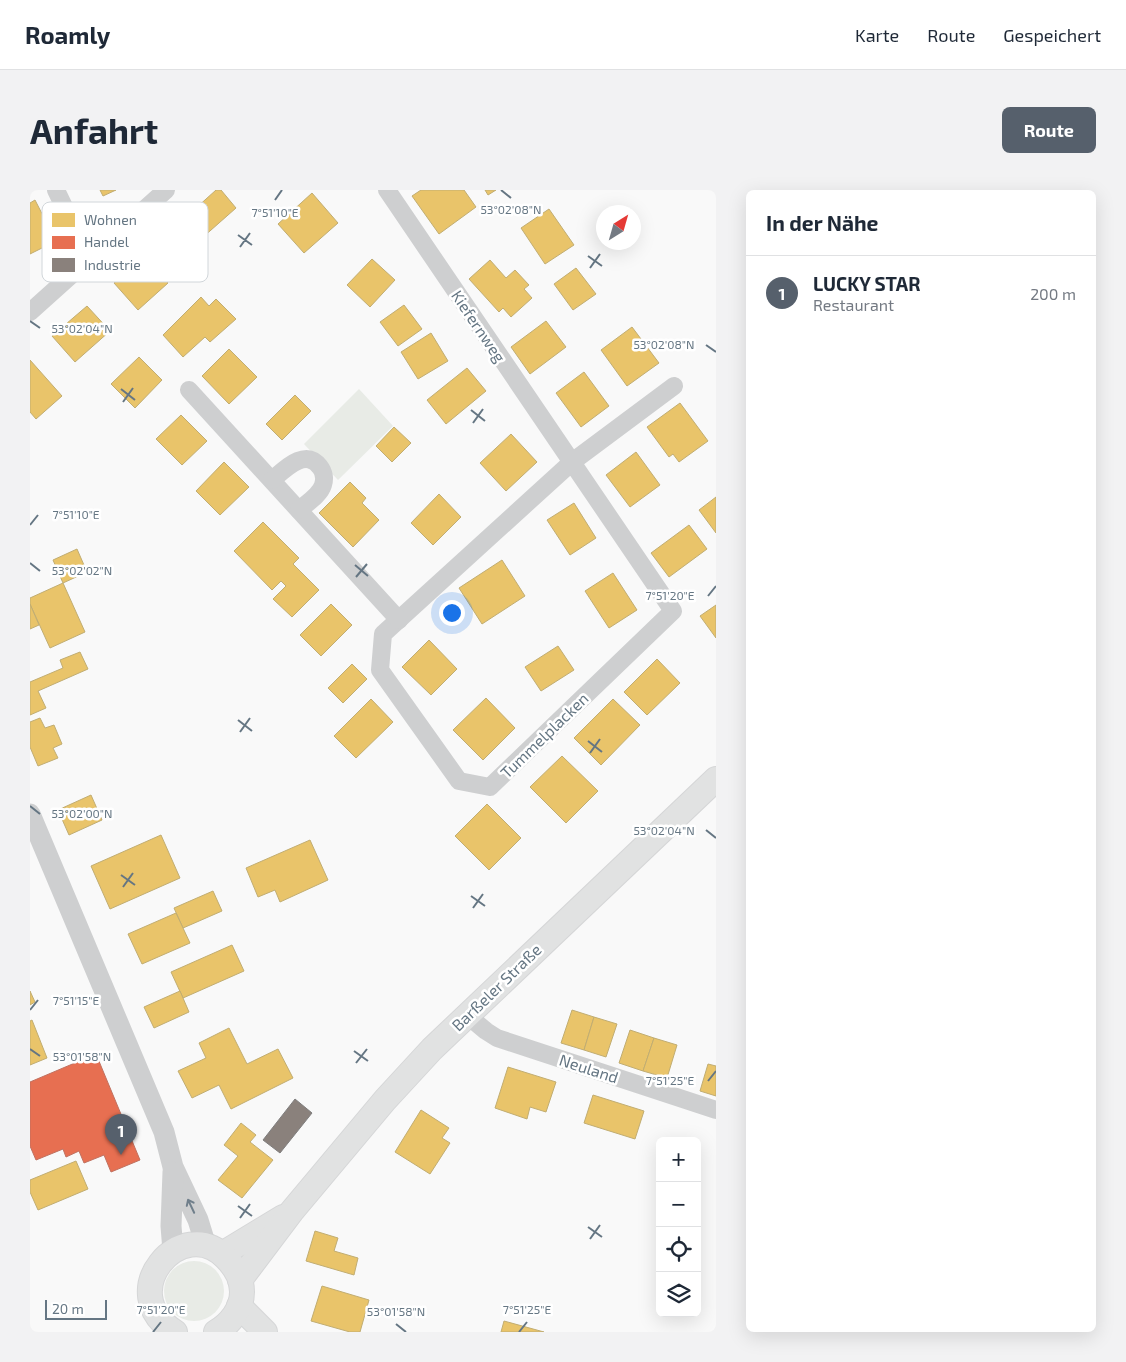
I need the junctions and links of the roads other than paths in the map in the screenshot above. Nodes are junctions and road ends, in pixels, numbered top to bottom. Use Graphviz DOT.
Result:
graph roads {
  1 [pos="56,190"];
  2 [pos="166,190"];
  3 [pos="387,190"];
  4 [pos="62,202"];
  5 [pos="153,202"];
  6 [pos="63,282"];
  7 [pos="30,312"];
  8 [pos="674,386"];
  9 [pos="189,390"];
  10 [pos="572,462"];
  11 [pos="272,480"];
  12 [pos="299,510"];
  13 [pos="673,611"];
  14 [pos="398,620"];
  15 [pos="716,779"];
  16 [pos="30,814"];
  17 [pos="467,1014"];
  18 [pos="716,1110"];
  19 [pos="173,1167"];
  20 [pos="292,1211"];
  21 [pos="214,1250"];
  22 [pos="173,1251"];
  23 [pos="240,1280"];
  24 [pos="239,1306"];
  25 [pos="162,1327"];
  26 [pos="222,1331"];
  27 [pos="264,1332"];
  1 -- 4 [label="street"];
  2 -- 5 [label="street"];
  3 -- 10 [label="street, Kiefernweg"];
  6 -- 7 [label="street"];
  8 -- 10 [label="street"];
  9 -- 11 [label="street"];
  10 -- 13 [label="street, Kiefernweg"];
  10 -- 14 [label="street, Tummelplacken"];
  11 -- 12 [label="street"];
  11 -- 12 [label="street"];
  12 -- 14 [label="street"];
  13 -- 14 [label="street, Tummelplacken"];
  15 -- 17 [label="main road, Barßeler Straße"];
  16 -- 19 [label="street"];
  17 -- 18 [label="street, Neuland"];
  17 -- 20 [label="main road, Barßeler Straße"];
  21 -- 19 [label="street, one-way"];
  19 -- 22 [label="street"];
  20 -- 21 [label="main road, Barßeler Straße"];
  20 -- 23 [label="main road, Barßeler Straße"];
  21 -- 22 [label="main road"];
  21 -- 23 [label="main road"];
  22 -- 25 [label="main road"];
  23 -- 24 [label="main road"];
  24 -- 26 [label="main road"];
  24 -- 27 [label="main road"];
}
